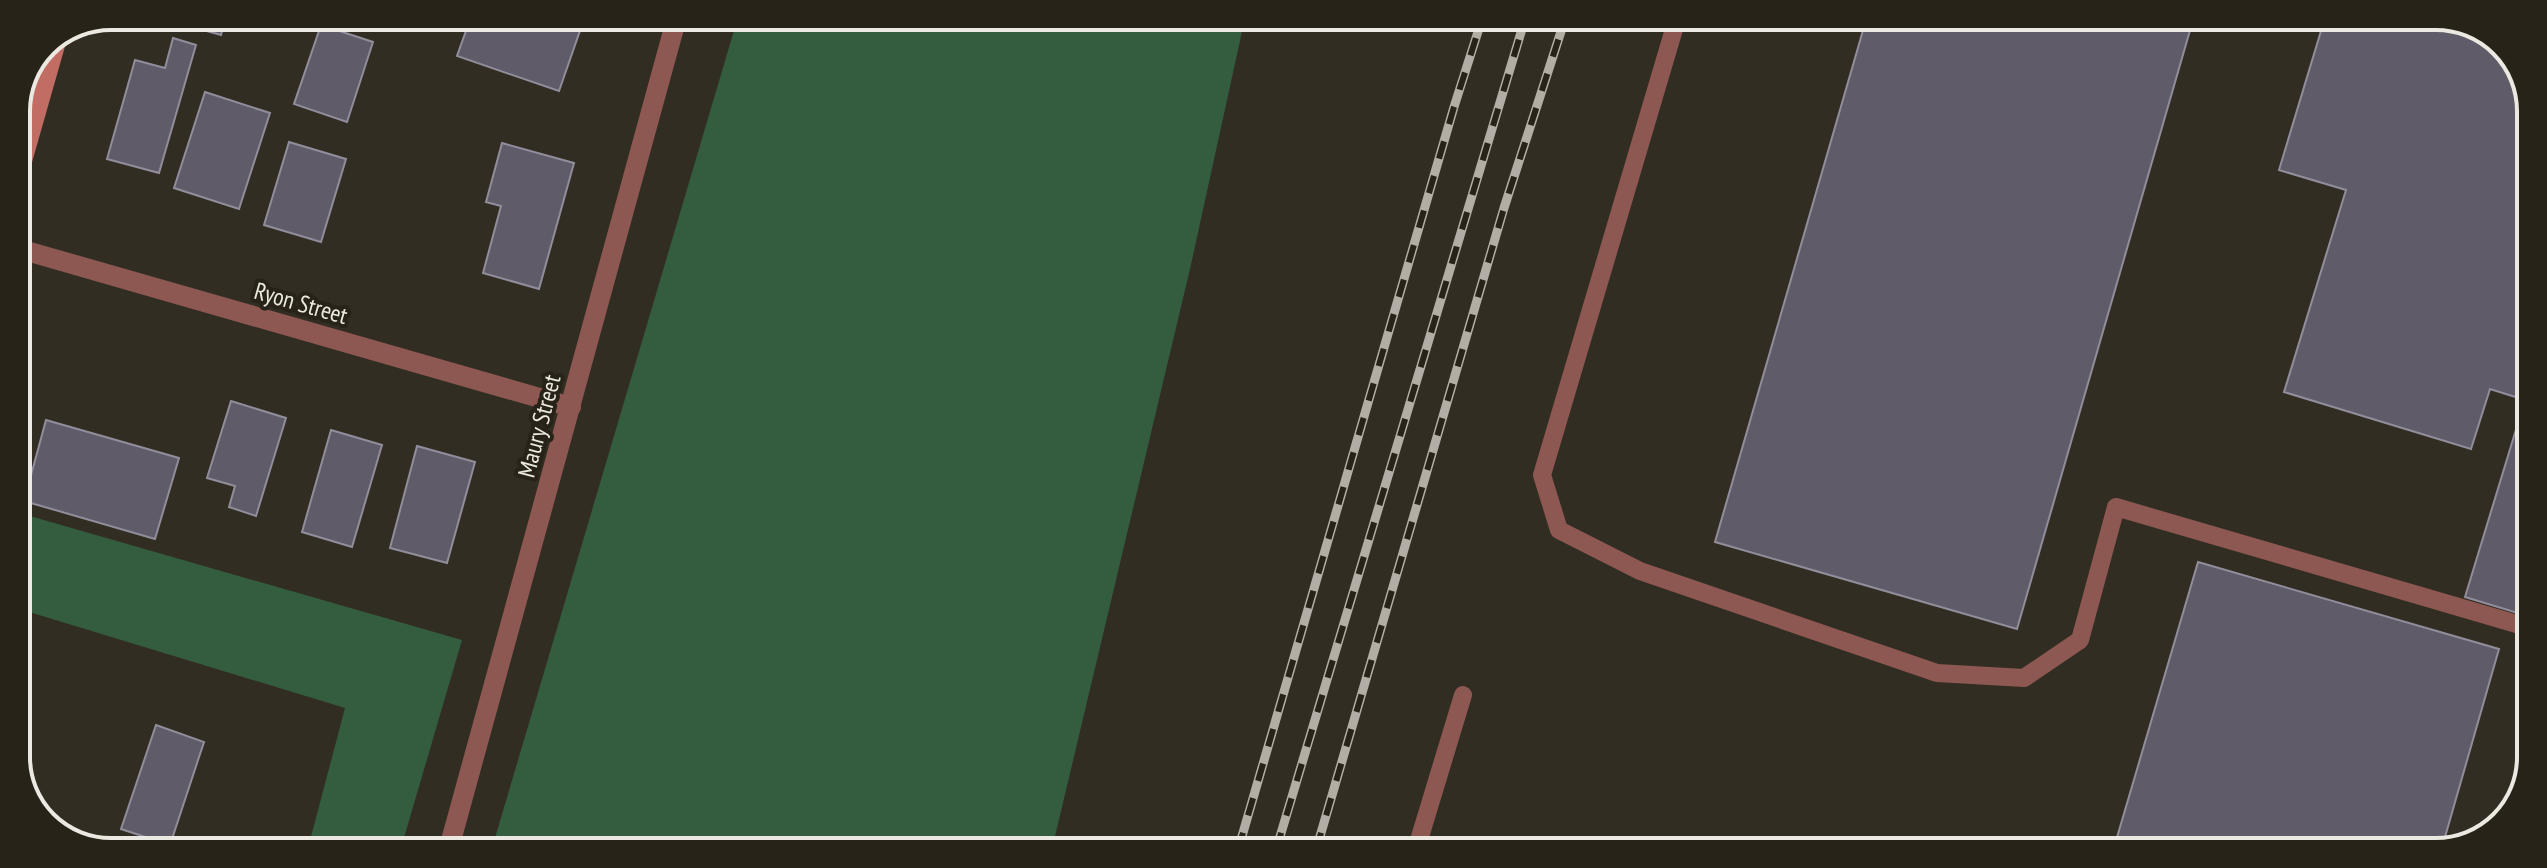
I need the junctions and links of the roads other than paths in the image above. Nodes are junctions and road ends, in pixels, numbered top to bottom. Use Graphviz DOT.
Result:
graph roads {
  1 [pos="673,30"];
  2 [pos="1674,30"];
  3 [pos="52,57"];
  4 [pos="30,133"];
  5 [pos="30,252"];
  6 [pos="571,407"];
  7 [pos="2517,624"];
  8 [pos="1463,695"];
  9 [pos="452,838"];
  10 [pos="1420,838"];
  1 -- 6 [label="street, Maury Street"];
  2 -- 7 [label="lane"];
  3 -- 4 [label="main road"];
  5 -- 6 [label="street, Ryon Street"];
  6 -- 9 [label="street, Maury Street"];
  8 -- 10 [label="lane"];
}
